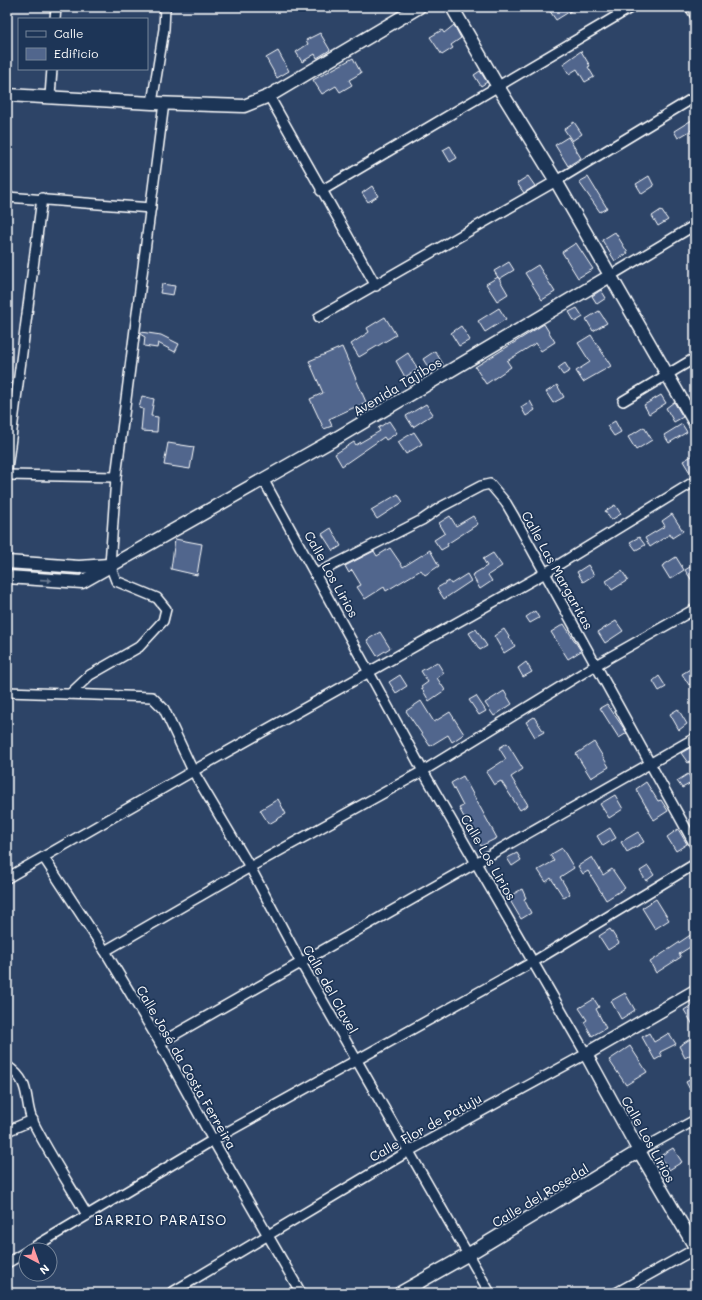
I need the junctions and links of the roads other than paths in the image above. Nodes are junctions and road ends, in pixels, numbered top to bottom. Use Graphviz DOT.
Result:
graph roads {
  1 [pos="56,7"];
  2 [pos="165,7"];
  3 [pos="418,7"];
  4 [pos="452,7"];
  5 [pos="632,7"];
  6 [pos="690,7"];
  7 [pos="695,15"];
  8 [pos="55,18"];
  9 [pos="52,70"];
  10 [pos="497,85"];
  11 [pos="7,95"];
  12 [pos="50,96"];
  13 [pos="269,96"];
  14 [pos="695,97"];
  15 [pos="158,103"];
  16 [pos="556,181"];
  17 [pos="321,191"];
  18 [pos="7,197"];
  19 [pos="42,198"];
  20 [pos="151,208"];
  21 [pos="695,225"];
  22 [pos="610,276"];
  23 [pos="376,286"];
  24 [pos="319,318"];
  25 [pos="695,358"];
  26 [pos="667,375"];
  27 [pos="623,401"];
  28 [pos="695,423"];
  29 [pos="7,469"];
  30 [pos="7,475"];
  31 [pos="116,478"];
  32 [pos="263,479"];
  33 [pos="695,481"];
  34 [pos="7,562"];
  35 [pos="110,565"];
  36 [pos="544,573"];
  37 [pos="316,574"];
  38 [pos="7,578"];
  39 [pos="695,609"];
  40 [pos="596,665"];
  41 [pos="369,672"];
  42 [pos="7,692"];
  43 [pos="70,694"];
  44 [pos="695,738"];
  45 [pos="651,764"];
  46 [pos="194,770"];
  47 [pos="423,771"];
  48 [pos="695,845"];
  49 [pos="44,858"];
  50 [pos="476,863"];
  51 [pos="695,864"];
  52 [pos="250,867"];
  53 [pos="7,878"];
  54 [pos="105,950"];
  55 [pos="533,962"];
  56 [pos="301,963"];
  57 [pos="695,991"];
  58 [pos="160,1043"];
  59 [pos="586,1054"];
  60 [pos="357,1062"];
  61 [pos="7,1066"];
  62 [pos="33,1120"];
  63 [pos="695,1120"];
  64 [pos="7,1131"];
  65 [pos="213,1140"];
  66 [pos="409,1151"];
  67 [pos="639,1151"];
  68 [pos="86,1215"];
  69 [pos="269,1234"];
  70 [pos="42,1242"];
  71 [pos="695,1248"];
  72 [pos="469,1254"];
  73 [pos="18,1257"];
  74 [pos="7,1264"];
  75 [pos="171,1293"];
  76 [pos="301,1293"];
  77 [pos="400,1293"];
  78 [pos="490,1293"];
  79 [pos="616,1293"];
  1 -- 8 [label="street"];
  2 -- 15 [label="street"];
  3 -- 13 [label="street"];
  4 -- 10 [label="street"];
  5 -- 10 [label="street"];
  6 -- 7 [label="street"];
  9 -- 12 [label="street"];
  10 -- 16 [label="street"];
  10 -- 17 [label="street"];
  11 -- 12 [label="street"];
  12 -- 15 [label="street"];
  13 -- 15 [label="street"];
  13 -- 17 [label="street"];
  14 -- 16 [label="street"];
  15 -- 20 [label="street"];
  16 -- 22 [label="street"];
  16 -- 23 [label="street"];
  17 -- 23 [label="street"];
  18 -- 19 [label="street"];
  19 -- 20 [label="street"];
  19 -- 29 [label="street"];
  20 -- 31 [label="street"];
  21 -- 22 [label="street, Avenida Tajibos"];
  22 -- 26 [label="street"];
  22 -- 32 [label="street, Avenida Tajibos"];
  23 -- 24 [label="street"];
  25 -- 26 [label="street"];
  26 -- 27 [label="street"];
  26 -- 28 [label="street"];
  30 -- 31 [label="street"];
  31 -- 35 [label="street"];
  32 -- 35 [label="street, Avenida Tajibos"];
  32 -- 37 [label="street, Calle Los Lirios"];
  33 -- 36 [label="street"];
  34 -- 35 [label="street, Avenida Tajibos"];
  38 -- 35 [label="street, Avenida Tajibos, one-way"];
  35 -- 43 [label="street"];
  36 -- 37 [label="street, Calle Las Margaritas"];
  36 -- 40 [label="street, Calle Las Margaritas"];
  36 -- 41 [label="street"];
  37 -- 41 [label="street, Calle Los Lirios"];
  39 -- 40 [label="street"];
  40 -- 45 [label="street, Calle Las Margaritas"];
  40 -- 47 [label="street"];
  41 -- 46 [label="street"];
  41 -- 47 [label="street, Calle Los Lirios"];
  42 -- 43 [label="street"];
  43 -- 46 [label="street, Calle del Clavel"];
  44 -- 45 [label="street"];
  45 -- 48 [label="street, Calle Las Margaritas"];
  45 -- 50 [label="street"];
  46 -- 49 [label="street"];
  46 -- 52 [label="street, Calle del Clavel"];
  47 -- 50 [label="street, Calle Los Lirios"];
  47 -- 52 [label="street"];
  49 -- 53 [label="street"];
  49 -- 54 [label="street, Calle José da Costa Ferreira"];
  50 -- 55 [label="street, Calle Los Lirios"];
  50 -- 56 [label="street"];
  51 -- 55 [label="street"];
  52 -- 54 [label="street"];
  52 -- 56 [label="street, Calle del Clavel"];
  54 -- 58 [label="street, Calle José da Costa Ferreira"];
  55 -- 59 [label="street, Calle Los Lirios"];
  55 -- 60 [label="street"];
  56 -- 58 [label="street"];
  56 -- 60 [label="street, Calle del Clavel"];
  57 -- 59 [label="street, Calle Flor de Patuju"];
  58 -- 65 [label="street, Calle José da Costa Ferreira"];
  59 -- 66 [label="street, Calle Flor de Patuju"];
  59 -- 67 [label="street, Calle Los Lirios"];
  60 -- 65 [label="street"];
  60 -- 66 [label="street, Calle del Clavel"];
  61 -- 62 [label="street"];
  62 -- 64 [label="street"];
  62 -- 68 [label="street"];
  63 -- 67 [label="street, Calle del Rosedal"];
  65 -- 68 [label="street"];
  65 -- 69 [label="street, Calle José da Costa Ferreira"];
  66 -- 69 [label="street, Calle Flor de Patuju"];
  66 -- 72 [label="street, Calle del Clavel"];
  67 -- 71 [label="street, Calle Los Lirios"];
  67 -- 72 [label="street, Calle del Rosedal"];
  68 -- 70 [label="street"];
  69 -- 75 [label="street, Calle Flor de Patuju"];
  69 -- 76 [label="street, Calle José da Costa Ferreira"];
  71 -- 79 [label="street"];
  72 -- 77 [label="street, Calle del Rosedal"];
  72 -- 78 [label="street, Calle del Clavel"];
  73 -- 74 [label="street"];
}
